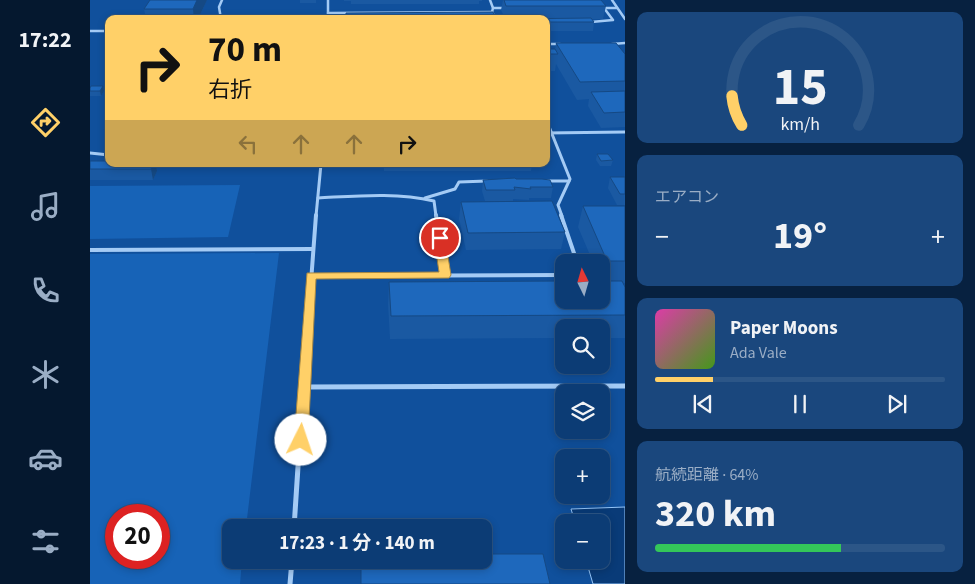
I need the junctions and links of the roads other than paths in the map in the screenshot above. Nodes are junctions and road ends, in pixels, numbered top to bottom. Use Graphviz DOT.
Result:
graph roads {
  1 [pos="222,0"];
  2 [pos="328,0"];
  3 [pos="490,0"];
  4 [pos="612,0"];
  5 [pos="493,8"];
  6 [pos="512,8"];
  7 [pos="595,8"];
  8 [pos="604,8"];
  9 [pos="617,8"];
  10 [pos="492,12"];
  11 [pos="328,13"];
  12 [pos="220,15"];
  13 [pos="494,15"];
  14 [pos="625,19"];
  15 [pos="590,22"];
  16 [pos="90,31"];
  17 [pos="105,31"];
  18 [pos="625,43"];
  19 [pos="550,44"];
  20 [pos="566,44"];
  21 [pos="605,44"];
  22 [pos="615,44"];
  23 [pos="618,50"];
  24 [pos="550,127"];
  25 [pos="625,132"];
  26 [pos="553,133"];
  27 [pos="90,153"];
  28 [pos="105,155"];
  29 [pos="321,167"];
  30 [pos="496,181"];
  31 [pos="542,181"];
  32 [pos="569,181"];
  33 [pos="318,198"];
  34 [pos="424,198"];
  35 [pos="314,249"];
  36 [pos="90,250"];
  37 [pos="574,254"];
  38 [pos="445,275"];
  39 [pos="555,275"];
  40 [pos="311,276"];
  41 [pos="625,386"];
  42 [pos="305,387"];
  43 [pos="295,519"];
  44 [pos="291,569"];
  45 [pos="290,584"];
  1 -- 12 [label="lane"];
  2 -- 11 [label="lane"];
  3 -- 5 [label="lane"];
  4 -- 9 [label="lane"];
  5 -- 6 [label="lane"];
  5 -- 10 [label="lane"];
  7 -- 8 [label="lane"];
  8 -- 9 [label="lane"];
  8 -- 15 [label="lane"];
  9 -- 14 [label="lane"];
  10 -- 11 [label="lane"];
  10 -- 13 [label="lane"];
  16 -- 17 [label="lane"];
  18 -- 22 [label="lane"];
  19 -- 20 [label="lane"];
  21 -- 22 [label="lane"];
  22 -- 23 [label="lane"];
  24 -- 26 [label="lane"];
  25 -- 26 [label="lane"];
  26 -- 32 [label="lane"];
  27 -- 28 [label="lane"];
  29 -- 33 [label="lane"];
  30 -- 34 [label="lane"];
  31 -- 32 [label="lane"];
  32 -- 37 [label="lane"];
  33 -- 34 [label="lane"];
  33 -- 35 [label="lane"];
  34 -- 38 [label="lane"];
  35 -- 36 [label="lane"];
  35 -- 40 [label="lane"];
  38 -- 39 [label="lane"];
  38 -- 40 [label="lane"];
  40 -- 42 [label="lane"];
  41 -- 42 [label="lane"];
  42 -- 43 [label="lane"];
  44 -- 45 [label="lane"];
}
